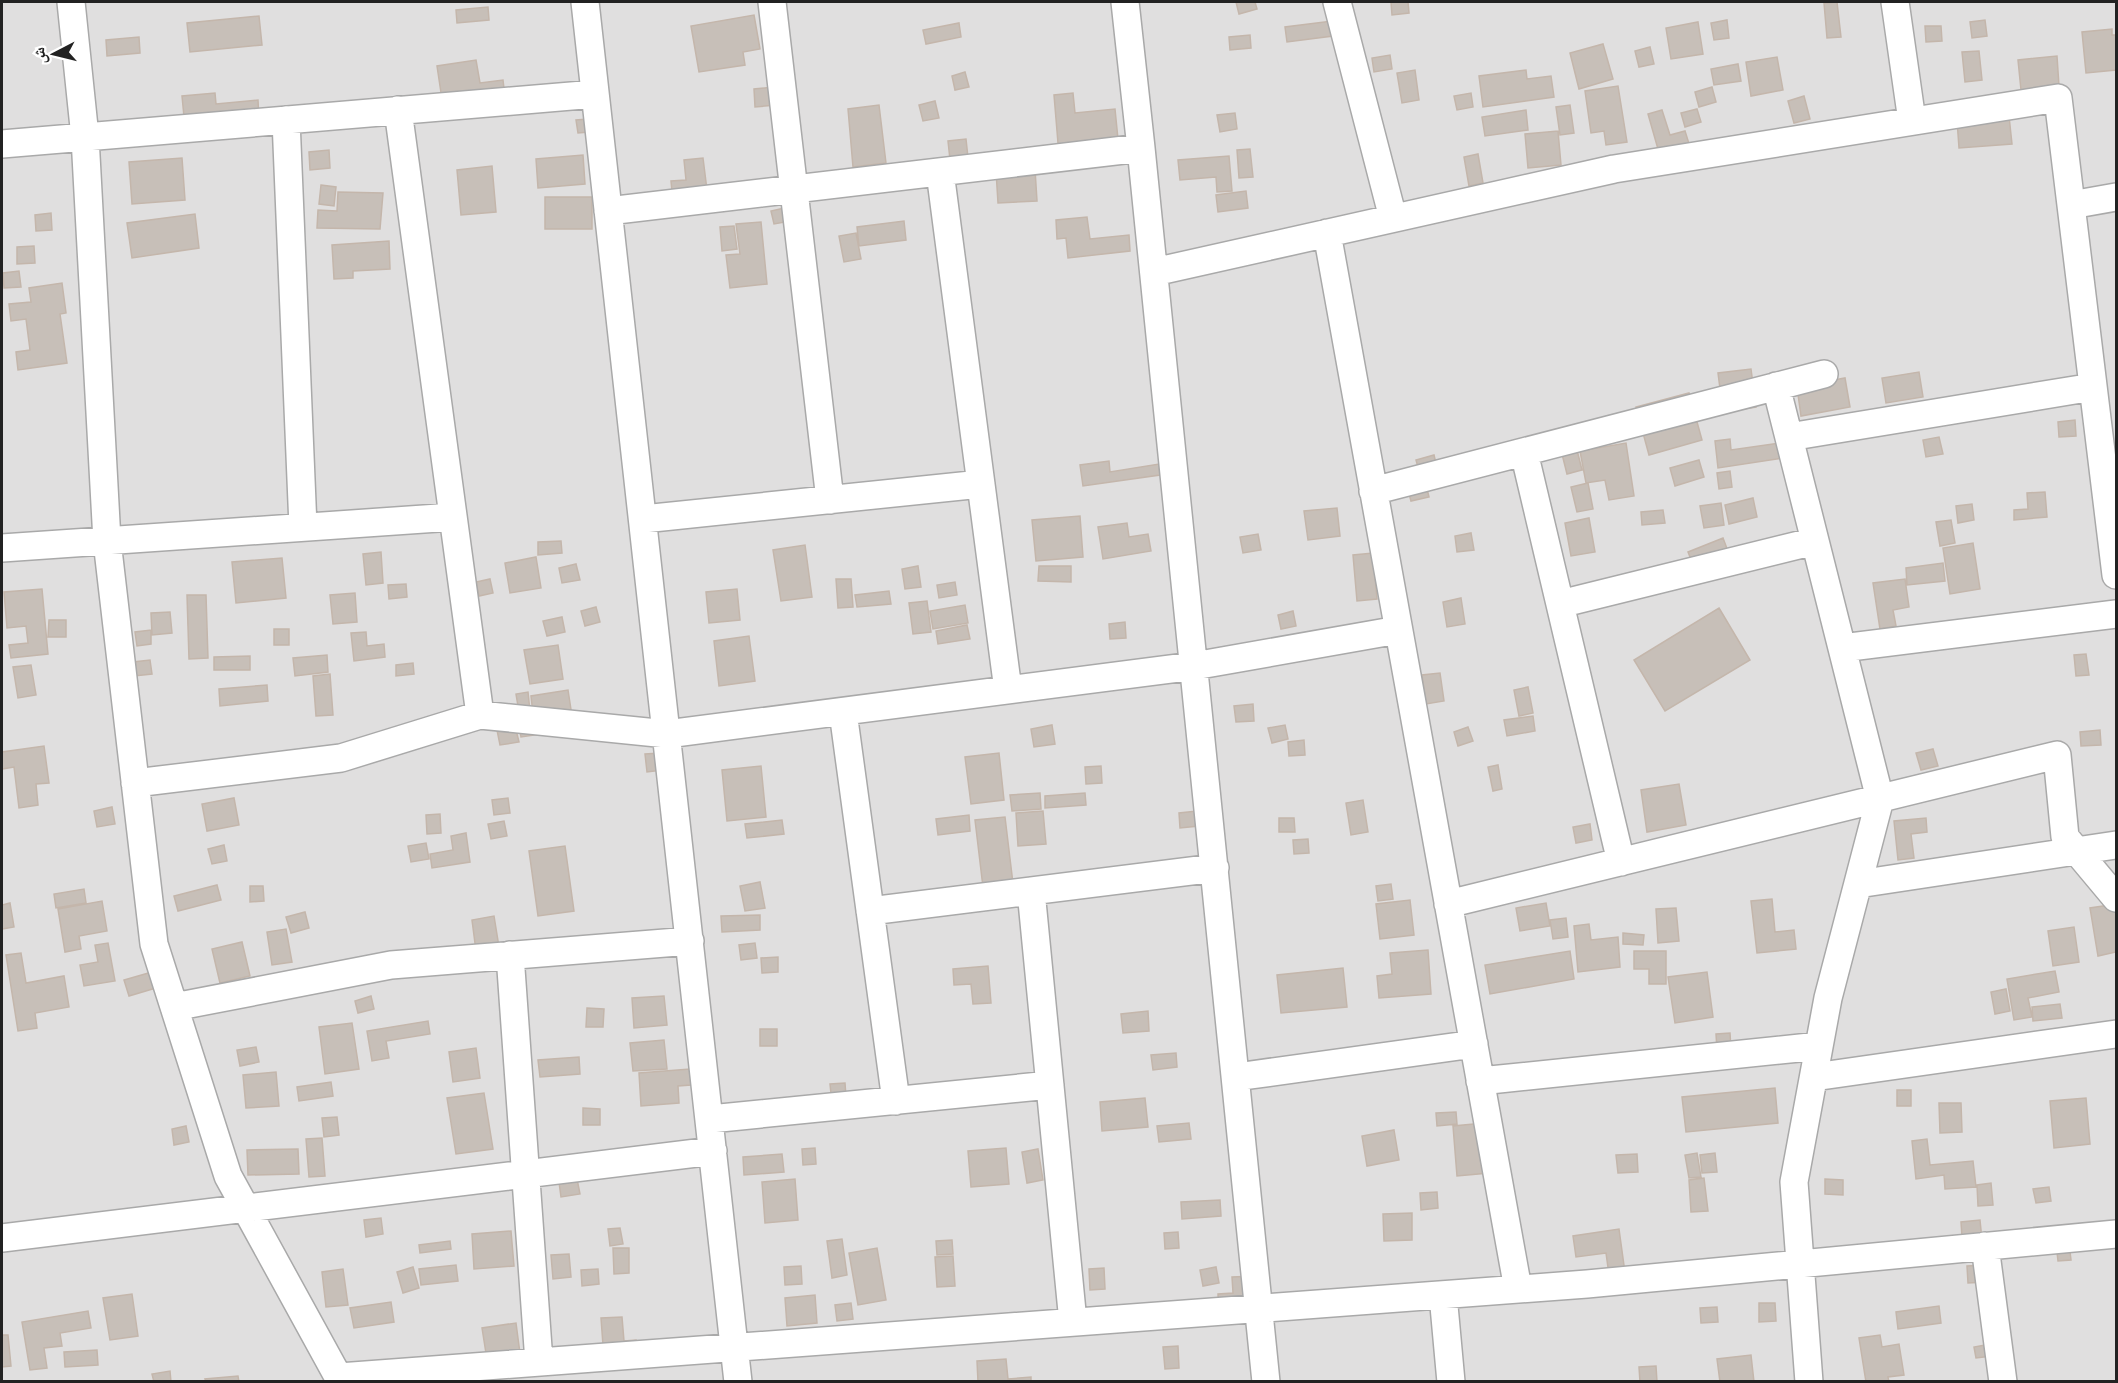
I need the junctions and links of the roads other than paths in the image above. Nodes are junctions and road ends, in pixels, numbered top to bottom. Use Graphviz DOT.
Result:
graph roads {
  1 [pos="71,2"];
  2 [pos="585,2"];
  3 [pos="772,2"];
  4 [pos="1125,2"];
  5 [pos="1337,2"];
  6 [pos="1895,2"];
  7 [pos="595,94"];
  8 [pos="398,110"];
  9 [pos="286,120"];
  10 [pos="1912,121"];
  11 [pos="85,137"];
  12 [pos="2,144"];
  13 [pos="1141,148"];
  14 [pos="940,172"];
  15 [pos="794,189"];
  16 [pos="2116,196"];
  17 [pos="2071,205"];
  18 [pos="608,211"];
  19 [pos="1394,218"];
  20 [pos="1327,233"];
  21 [pos="1154,272"];
  22 [pos="1824,374"];
  23 [pos="1776,386"];
  24 [pos="2093,387"];
  25 [pos="1789,437"];
  26 [pos="1524,452"];
  27 [pos="981,484"];
  28 [pos="1373,491"];
  29 [pos="830,500"];
  30 [pos="453,517"];
  31 [pos="643,519"];
  32 [pos="303,527"];
  33 [pos="106,541"];
  34 [pos="1815,541"];
  35 [pos="2,549"];
  36 [pos="2116,575"];
  37 [pos="1560,604"];
  38 [pos="2116,614"];
  39 [pos="1398,630"];
  40 [pos="1842,648"];
  41 [pos="1194,666"];
  42 [pos="1008,690"];
  43 [pos="843,712"];
  44 [pos="480,715"];
  45 [pos="667,734"];
  46 [pos="135,783"];
  47 [pos="1880,799"];
  48 [pos="2116,845"];
  49 [pos="2077,851"];
  50 [pos="1621,862"];
  51 [pos="1215,868"];
  52 [pos="1858,884"];
  53 [pos="1030,891"];
  54 [pos="2116,898"];
  55 [pos="1448,904"];
  56 [pos="870,911"];
  57 [pos="690,941"];
  58 [pos="510,956"];
  59 [pos="174,1007"];
  60 [pos="2116,1035"];
  61 [pos="1474,1044"];
  62 [pos="1819,1046"];
  63 [pos="1236,1077"];
  64 [pos="1814,1077"];
  65 [pos="1480,1081"];
  66 [pos="1050,1085"];
  67 [pos="896,1101"];
  68 [pos="710,1119"];
  69 [pos="714,1151"];
  70 [pos="525,1174"];
  71 [pos="246,1208"];
  72 [pos="2116,1234"];
  73 [pos="2,1238"];
  74 [pos="1985,1246"];
  75 [pos="1800,1264"];
  76 [pos="1518,1289"];
  77 [pos="1443,1295"];
  78 [pos="1259,1308"];
  79 [pos="1073,1322"];
  80 [pos="735,1347"];
  81 [pos="539,1362"];
  82 [pos="340,1379"];
  83 [pos="738,1382"];
  84 [pos="1266,1382"];
  85 [pos="1451,1382"];
  86 [pos="1809,1382"];
  87 [pos="2003,1382"];
  1 -- 11 [label="street"];
  2 -- 7 [label="street"];
  3 -- 15 [label="street"];
  4 -- 13 [label="street"];
  5 -- 19 [label="street"];
  6 -- 10 [label="street"];
  7 -- 8 [label="street"];
  7 -- 18 [label="street"];
  8 -- 9 [label="street"];
  8 -- 30 [label="street"];
  9 -- 11 [label="street"];
  9 -- 32 [label="street"];
  10 -- 17 [label="street"];
  10 -- 19 [label="street"];
  11 -- 12 [label="street"];
  11 -- 33 [label="street"];
  13 -- 14 [label="street"];
  13 -- 21 [label="street"];
  14 -- 15 [label="street"];
  14 -- 27 [label="street"];
  15 -- 18 [label="street"];
  15 -- 29 [label="street"];
  16 -- 17 [label="street"];
  17 -- 24 [label="street"];
  18 -- 31 [label="street"];
  19 -- 20 [label="street"];
  20 -- 21 [label="street"];
  20 -- 28 [label="street"];
  21 -- 41 [label="street"];
  22 -- 23 [label="street"];
  23 -- 25 [label="street"];
  23 -- 26 [label="street"];
  24 -- 25 [label="street"];
  24 -- 36 [label="street"];
  25 -- 34 [label="street"];
  26 -- 28 [label="street"];
  26 -- 37 [label="street"];
  27 -- 29 [label="street"];
  27 -- 42 [label="street"];
  28 -- 39 [label="street"];
  29 -- 31 [label="street"];
  30 -- 32 [label="street"];
  30 -- 44 [label="street"];
  31 -- 45 [label="street"];
  32 -- 33 [label="street"];
  33 -- 35 [label="street"];
  33 -- 46 [label="street"];
  34 -- 37 [label="street"];
  34 -- 40 [label="street"];
  37 -- 50 [label="street"];
  38 -- 40 [label="street"];
  39 -- 41 [label="street"];
  39 -- 55 [label="street"];
  40 -- 47 [label="street"];
  41 -- 42 [label="street"];
  41 -- 51 [label="street"];
  42 -- 43 [label="street"];
  43 -- 45 [label="street"];
  43 -- 56 [label="street"];
  44 -- 45 [label="street"];
  44 -- 46 [label="street"];
  45 -- 57 [label="street"];
  46 -- 59 [label="street"];
  47 -- 49 [label="street"];
  47 -- 50 [label="street"];
  47 -- 52 [label="street"];
  48 -- 49 [label="street"];
  49 -- 52 [label="street"];
  49 -- 54 [label="street"];
  50 -- 55 [label="street"];
  51 -- 53 [label="street"];
  51 -- 63 [label="street"];
  52 -- 62 [label="street"];
  53 -- 56 [label="street"];
  53 -- 66 [label="street"];
  55 -- 61 [label="street"];
  56 -- 67 [label="street"];
  57 -- 58 [label="street"];
  57 -- 68 [label="street"];
  58 -- 59 [label="street"];
  58 -- 70 [label="street"];
  59 -- 71 [label="street"];
  60 -- 64 [label="street"];
  61 -- 63 [label="street"];
  61 -- 65 [label="street"];
  62 -- 64 [label="street"];
  62 -- 65 [label="street"];
  63 -- 78 [label="street"];
  64 -- 75 [label="street"];
  65 -- 76 [label="street"];
  66 -- 67 [label="street"];
  66 -- 79 [label="street"];
  67 -- 68 [label="street"];
  68 -- 69 [label="street"];
  69 -- 70 [label="street"];
  69 -- 80 [label="street"];
  70 -- 71 [label="street"];
  70 -- 81 [label="street"];
  71 -- 73 [label="street"];
  71 -- 82 [label="street"];
  72 -- 74 [label="street"];
  74 -- 75 [label="street"];
  74 -- 87 [label="street"];
  75 -- 76 [label="street"];
  75 -- 86 [label="street"];
  76 -- 77 [label="street"];
  77 -- 78 [label="street"];
  77 -- 85 [label="street"];
  78 -- 79 [label="street"];
  78 -- 84 [label="street"];
  79 -- 80 [label="street"];
  80 -- 81 [label="street"];
  80 -- 83 [label="street"];
  81 -- 82 [label="street"];
}
